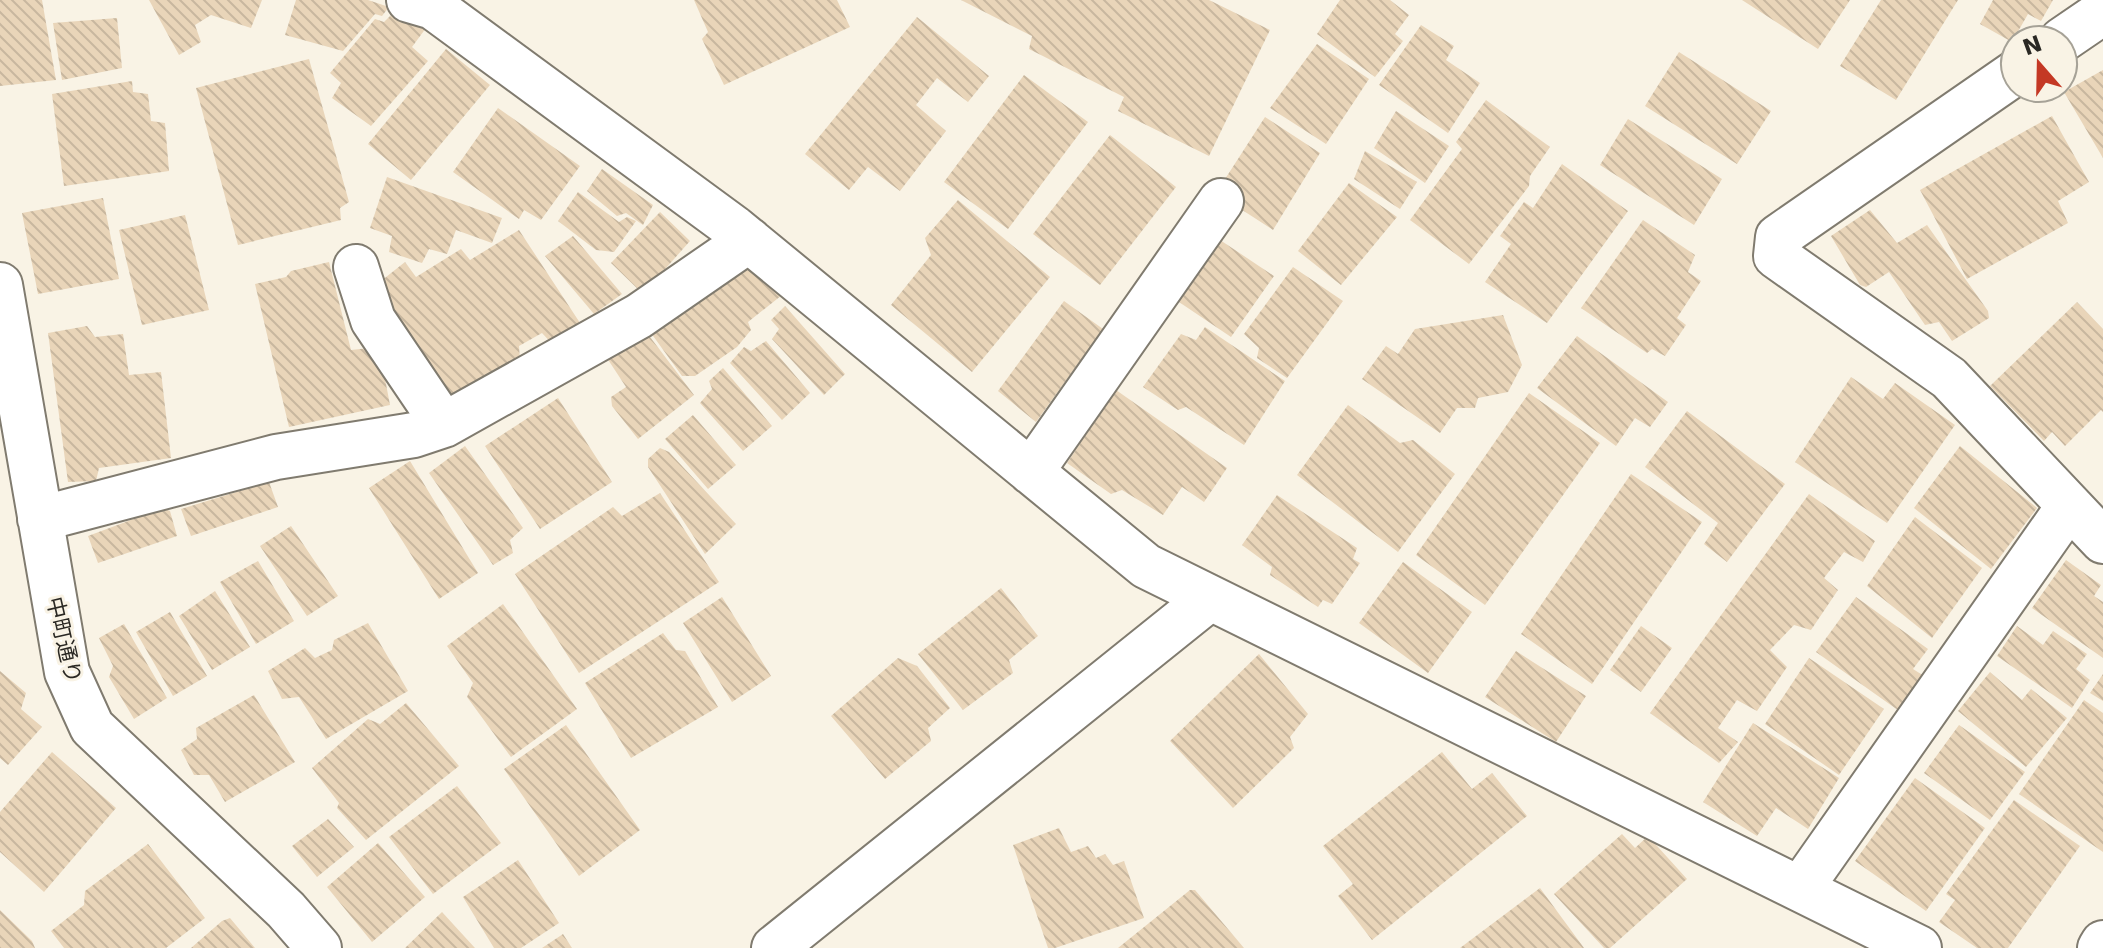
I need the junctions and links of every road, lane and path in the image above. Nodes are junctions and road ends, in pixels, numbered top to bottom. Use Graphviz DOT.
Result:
graph roads {
  1 [pos="409,0"];
  2 [pos="2103,12"];
  3 [pos="2079,28"];
  4 [pos="1999,84"];
  5 [pos="1221,201"];
  6 [pos="749,240"];
  7 [pos="356,267"];
  8 [pos="0,285"];
  9 [pos="444,425"];
  10 [pos="1031,472"];
  11 [pos="2069,506"];
  12 [pos="40,519"];
  13 [pos="2103,541"];
  14 [pos="1210,598"];
  15 [pos="1800,889"];
  16 [pos="2103,943"];
  17 [pos="319,948"];
  18 [pos="774,948"];
  19 [pos="1919,948"];
  20 [pos="2100,948"];
  1 -- 6 [label="street"];
  2 -- 3 [label="street"];
  4 -- 11 [label="street"];
  5 -- 10 [label="street"];
  6 -- 9 [label="street"];
  6 -- 10 [label="street"];
  7 -- 9 [label="street"];
  8 -- 12 [label="street, 中町通り"];
  9 -- 12 [label="street"];
  10 -- 14 [label="street"];
  11 -- 13 [label="street"];
  11 -- 15 [label="street"];
  12 -- 17 [label="street, 中町通り"];
  14 -- 15 [label="street"];
  14 -- 18 [label="street"];
  15 -- 19 [label="street"];
  16 -- 20 [label="street"];
}
